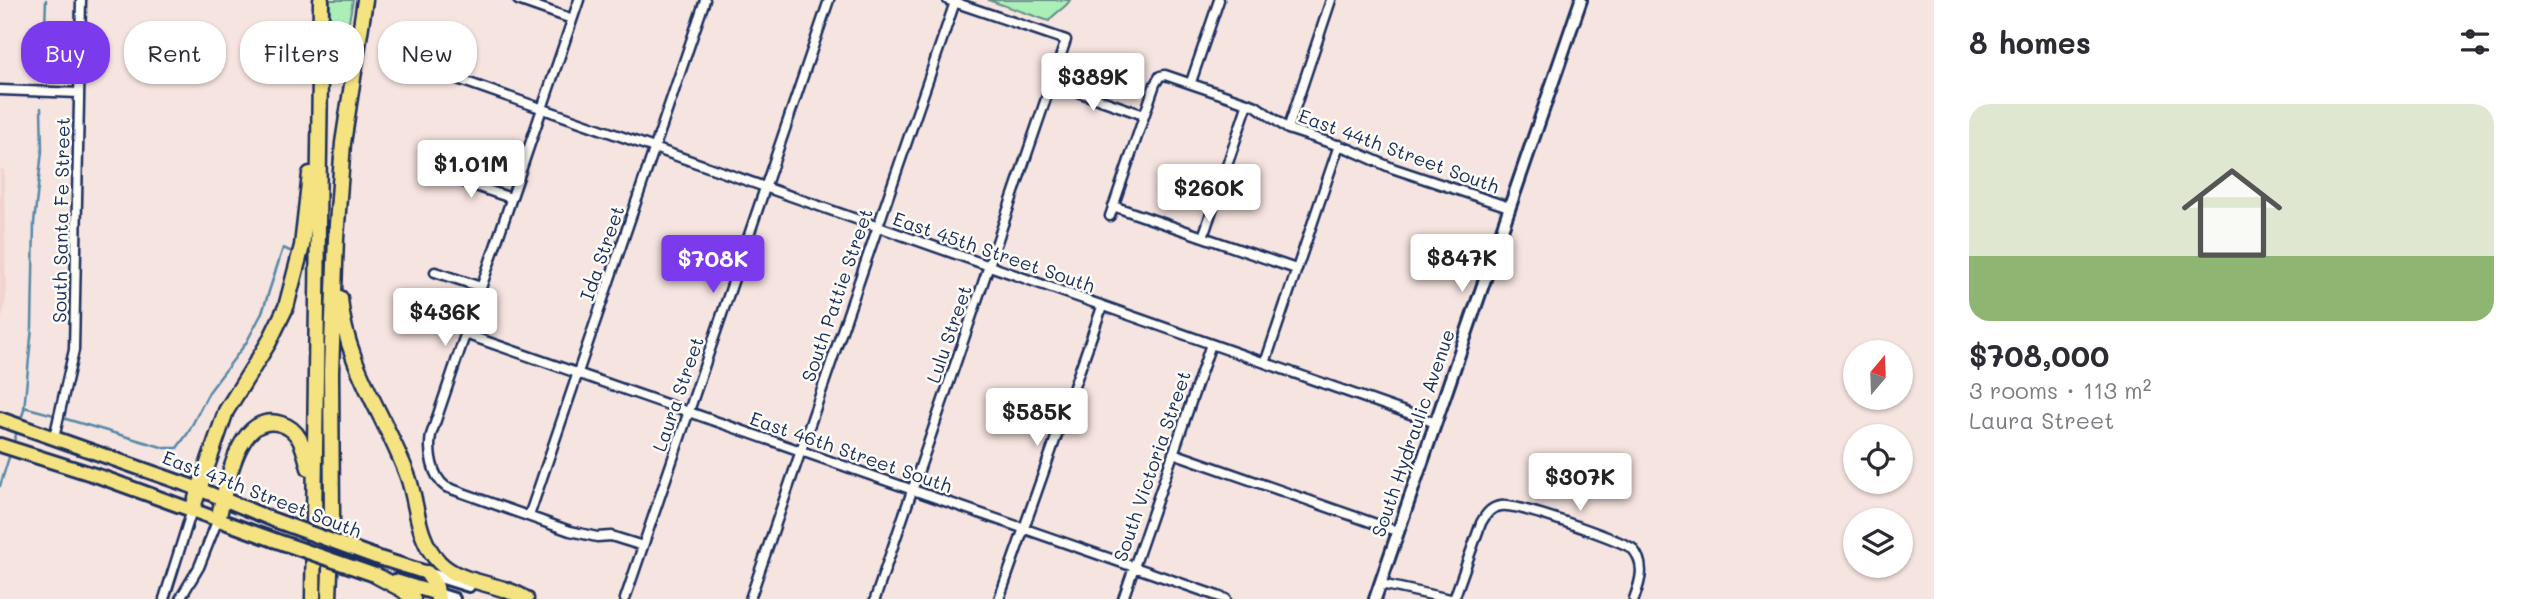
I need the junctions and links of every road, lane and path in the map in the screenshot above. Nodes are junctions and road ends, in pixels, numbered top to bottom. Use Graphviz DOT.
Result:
graph roads {
  1 [pos="81,0"];
  2 [pos="321,0"];
  3 [pos="365,0"];
  4 [pos="518,0"];
  5 [pos="579,0"];
  6 [pos="705,0"];
  7 [pos="829,0"];
  8 [pos="1219,0"];
  9 [pos="1331,0"];
  10 [pos="1581,0"];
  11 [pos="952,1"];
  12 [pos="572,19"];
  13 [pos="320,21"];
  14 [pos="1191,82"];
  15 [pos="1052,83"];
  16 [pos="316,84"];
  17 [pos="319,84"];
  18 [pos="472,84"];
  19 [pos="0,90"];
  20 [pos="79,93"];
  21 [pos="1248,103"];
  22 [pos="542,109"];
  23 [pos="1144,115"];
  24 [pos="1288,129"];
  25 [pos="1339,145"];
  26 [pos="654,149"];
  27 [pos="440,174"];
  28 [pos="765,188"];
  29 [pos="511,198"];
  30 [pos="1113,206"];
  31 [pos="1509,207"];
  32 [pos="1110,216"];
  33 [pos="876,227"];
  34 [pos="336,237"];
  35 [pos="1203,237"];
  36 [pos="989,267"];
  37 [pos="1296,269"];
  38 [pos="435,272"];
  39 [pos="481,287"];
  40 [pos="1102,307"];
  41 [pos="465,334"];
  42 [pos="1211,344"];
  43 [pos="1265,363"];
  44 [pos="578,374"];
  45 [pos="688,412"];
  46 [pos="0,419"];
  47 [pos="1436,423"];
  48 [pos="48,436"];
  49 [pos="0,445"];
  50 [pos="800,452"];
  51 [pos="1173,453"];
  52 [pos="199,489"];
  53 [pos="314,489"];
  54 [pos="912,491"];
  55 [pos="223,500"];
  56 [pos="192,510"];
  57 [pos="530,516"];
  58 [pos="218,519"];
  59 [pos="1024,529"];
  60 [pos="1399,532"];
  61 [pos="643,546"];
  62 [pos="1134,567"];
  63 [pos="427,573"];
  64 [pos="374,575"];
  65 [pos="1381,584"];
  66 [pos="438,597"];
  67 [pos="164,599"];
  68 [pos="180,599"];
  69 [pos="313,599"];
  70 [pos="332,599"];
  71 [pos="413,599"];
  72 [pos="454,599"];
  73 [pos="512,599"];
  74 [pos="526,599"];
  75 [pos="625,599"];
  76 [pos="750,599"];
  77 [pos="875,599"];
  78 [pos="999,599"];
  79 [pos="1123,599"];
  80 [pos="1226,599"];
  81 [pos="1375,599"];
  82 [pos="1452,599"];
  83 [pos="1634,599"];
  1 -- 20 [label="street, South Santa Fe Street"];
  2 -- 13 [label="highway"];
  3 -- 34 [label="highway"];
  4 -- 12 [label="street"];
  5 -- 12 [label="street"];
  6 -- 26 [label="street, Ida Street"];
  7 -- 28 [label="street, Laura Street"];
  8 -- 14 [label="street"];
  9 -- 24 [label="street"];
  10 -- 31 [label="street, South Hydraulic Avenue"];
  11 -- 15 [label="street, Lulu Street"];
  11 -- 33 [label="street, South Pattie Street"];
  12 -- 22 [label="street"];
  14 -- 21 [label="street, East 44th Street South"];
  14 -- 23 [label="street, East 44th Street South"];
  15 -- 23 [label="street"];
  15 -- 36 [label="street, Lulu Street"];
  16 -- 52 [label="highway"];
  17 -- 53 [label="highway"];
  18 -- 22 [label="street, East 45th Street South"];
  19 -- 20 [label="street"];
  20 -- 48 [label="street, South Santa Fe Street"];
  21 -- 24 [label="street, East 44th Street South"];
  21 -- 35 [label="street"];
  22 -- 26 [label="street, East 45th Street South"];
  22 -- 29 [label="street"];
  23 -- 30 [label="street"];
  24 -- 25 [label="street, East 44th Street South"];
  25 -- 31 [label="street, East 44th Street South"];
  25 -- 37 [label="street"];
  26 -- 28 [label="street, East 45th Street South"];
  26 -- 44 [label="street, Ida Street"];
  27 -- 29 [label="street"];
  28 -- 33 [label="street, East 45th Street South"];
  28 -- 45 [label="street, Laura Street"];
  29 -- 39 [label="street"];
  30 -- 32 [label="street"];
  30 -- 35 [label="street"];
  31 -- 47 [label="street, South Hydraulic Avenue"];
  33 -- 36 [label="street, East 45th Street South"];
  33 -- 50 [label="street, South Pattie Street"];
  34 -- 70 [label="highway"];
  34 -- 74 [label="highway"];
  35 -- 37 [label="street"];
  36 -- 40 [label="street, East 45th Street South"];
  36 -- 54 [label="street, Lulu Street"];
  37 -- 43 [label="street"];
  38 -- 39 [label="street"];
  39 -- 41 [label="street"];
  40 -- 42 [label="street, East 45th Street South"];
  40 -- 59 [label="street"];
  41 -- 44 [label="street, East 46th Street South"];
  41 -- 57 [label="street"];
  42 -- 43 [label="street, East 45th Street South"];
  42 -- 51 [label="street, South Victoria Street"];
  43 -- 47 [label="street, East 45th Street South"];
  44 -- 45 [label="street, East 46th Street South"];
  44 -- 57 [label="street, Ida Street"];
  45 -- 50 [label="street, East 46th Street South"];
  45 -- 61 [label="street, Laura Street"];
  46 -- 48 [label="main road, East 47th Street South"];
  47 -- 60 [label="street, South Hydraulic Avenue"];
  48 -- 52 [label="main road, East 47th Street South"];
  49 -- 56 [label="main road, East 47th Street South"];
  50 -- 54 [label="street, East 46th Street South"];
  50 -- 76 [label="street, South Pattie Street"];
  51 -- 60 [label="street"];
  51 -- 62 [label="street, South Victoria Street"];
  52 -- 55 [label="main road, East 47th Street South"];
  52 -- 56 [label="highway"];
  53 -- 55 [label="highway"];
  53 -- 69 [label="highway"];
  54 -- 59 [label="street, East 46th Street South"];
  54 -- 77 [label="street, Lulu Street"];
  55 -- 58 [label="highway"];
  55 -- 63 [label="main road, East 47th Street South, bridge"];
  56 -- 58 [label="main road, East 47th Street South"];
  56 -- 67 [label="street"];
  57 -- 61 [label="street"];
  58 -- 64 [label="main road, East 47th Street South, bridge"];
  58 -- 68 [label="street"];
  59 -- 62 [label="street, East 46th Street South"];
  59 -- 78 [label="street"];
  60 -- 65 [label="street, South Hydraulic Avenue"];
  61 -- 75 [label="street, Laura Street"];
  62 -- 79 [label="street, South Victoria Street"];
  62 -- 80 [label="street, East 46th Street South"];
  63 -- 66 [label="highway"];
  63 -- 73 [label="street, East 47th Street South"];
  64 -- 66 [label="main road, East 47th Street South"];
  64 -- 71 [label="highway"];
  65 -- 81 [label="street, South Hydraulic Avenue"];
  65 -- 82 [label="street"];
  66 -- 72 [label="street, East 47th Street South"];
  82 -- 83 [label="street"];
}
